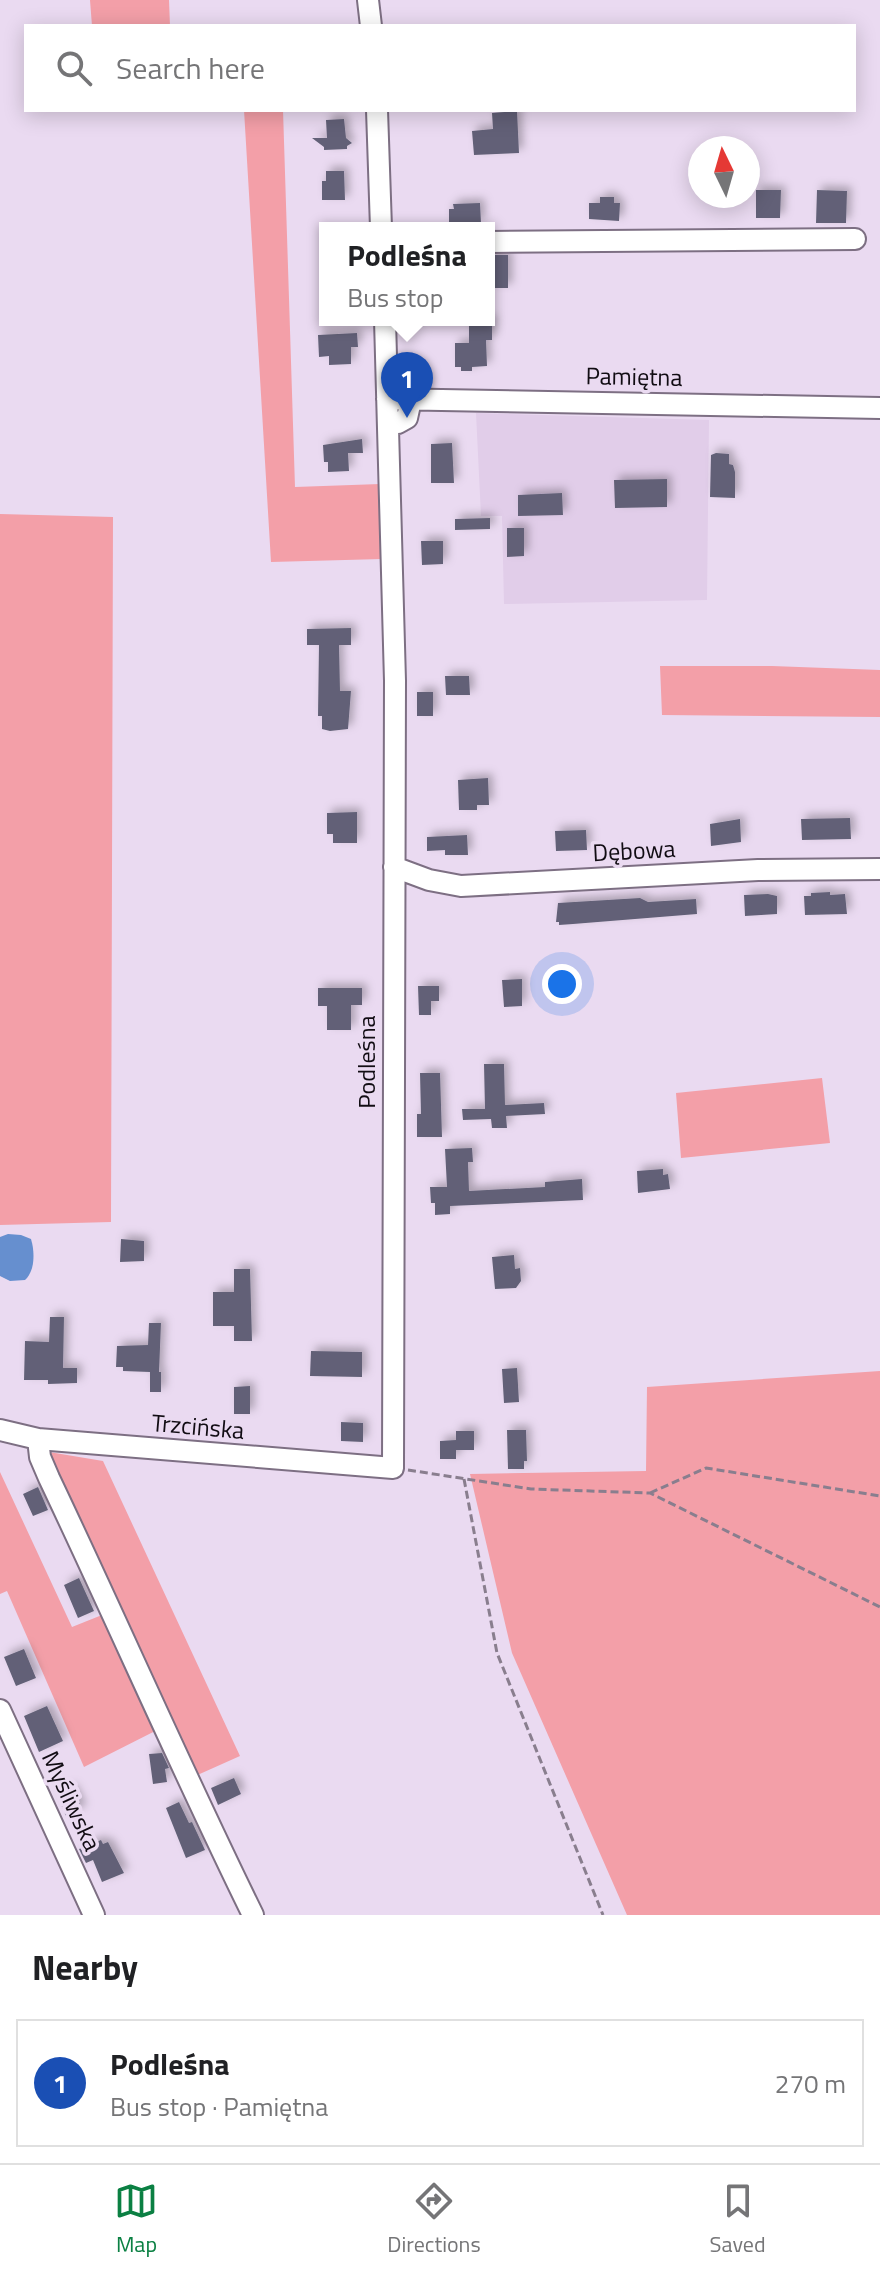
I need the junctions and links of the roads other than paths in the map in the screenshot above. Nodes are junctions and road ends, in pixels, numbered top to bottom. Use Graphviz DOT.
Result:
graph roads {
  1 [pos="368,0"];
  2 [pos="371,24"];
  3 [pos="377,112"];
  4 [pos="381,222"];
  5 [pos="855,239"];
  6 [pos="495,242"];
  7 [pos="385,326"];
  8 [pos="387,399"];
  9 [pos="411,400"];
  10 [pos="880,408"];
  11 [pos="388,423"];
  12 [pos="394,867"];
  13 [pos="880,869"];
  14 [pos="0,1430"];
  15 [pos="38,1439"];
  16 [pos="393,1468"];
  17 [pos="0,1710"];
  18 [pos="94,1915"];
  19 [pos="253,1915"];
  1 -- 2 [label="street"];
  3 -- 4 [label="street"];
  5 -- 6 [label="street"];
  7 -- 8 [label="street, Podleśna"];
  8 -- 9 [label="street, Pamiętna"];
  8 -- 11 [label="street, Podleśna"];
  9 -- 10 [label="street, Pamiętna"];
  9 -- 11 [label="street"];
  11 -- 12 [label="street, Podleśna"];
  12 -- 13 [label="street, Dębowa"];
  12 -- 16 [label="street, Podleśna"];
  14 -- 15 [label="street, Trzcińska"];
  15 -- 16 [label="street, Trzcińska"];
  15 -- 19 [label="street"];
  17 -- 18 [label="street, Myśliwska"];
}
